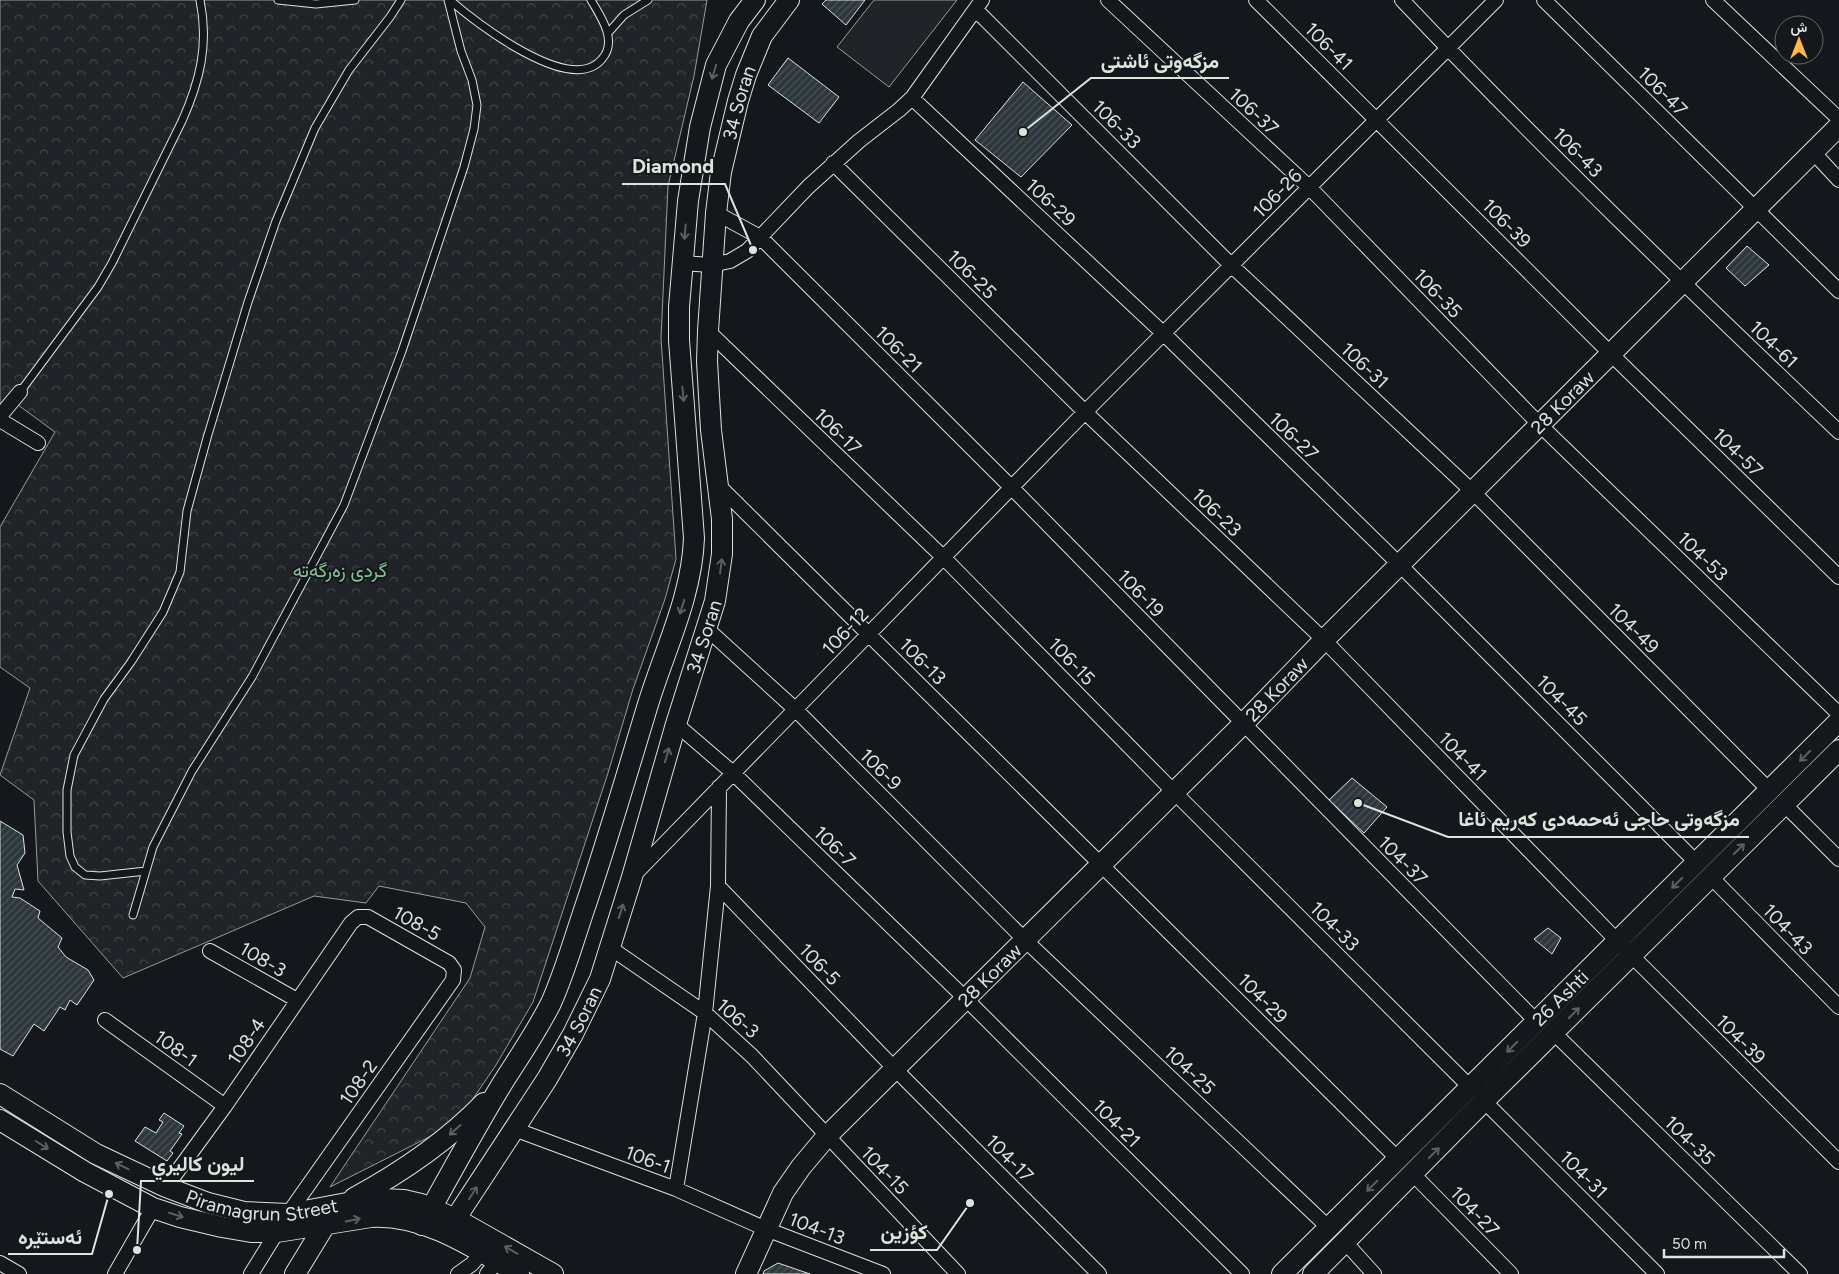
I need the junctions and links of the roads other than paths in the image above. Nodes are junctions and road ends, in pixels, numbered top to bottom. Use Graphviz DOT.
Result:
graph roads {
  1 [pos="200,0"];
  2 [pos="278,0"];
  3 [pos="356,0"];
  4 [pos="401,0"];
  5 [pos="449,0"];
  6 [pos="591,0"];
  7 [pos="648,0"];
  8 [pos="736,0"];
  9 [pos="755,0"];
  10 [pos="789,0"];
  11 [pos="1109,0"];
  12 [pos="1256,0"];
  13 [pos="1402,0"];
  14 [pos="1496,0"];
  15 [pos="1544,0"];
  16 [pos="1713,0"];
  17 [pos="979,5"];
  18 [pos="608,33"];
  19 [pos="729,38"];
  20 [pos="1448,48"];
  21 [pos="912,98"];
  22 [pos="1839,119"];
  23 [pos="1376,120"];
  24 [pos="1839,126"];
  25 [pos="1813,152"];
  26 [pos="833,163"];
  27 [pos="1839,180"];
  28 [pos="1309,187"];
  29 [pos="1756,209"];
  30 [pos="716,213"];
  31 [pos="760,237"];
  32 [pos="682,263"];
  33 [pos="712,265"];
  34 [pos="1231,265"];
  35 [pos="1682,282"];
  36 [pos="1839,291"];
  37 [pos="708,331"];
  38 [pos="1163,334"];
  39 [pos="1611,354"];
  40 [pos="20,392"];
  41 [pos="1085,412"];
  42 [pos="0,416"];
  43 [pos="0,420"];
  44 [pos="1540,424"];
  45 [pos="1839,432"];
  46 [pos="38,443"];
  47 [pos="718,485"];
  48 [pos="1011,487"];
  49 [pos="1472,492"];
  50 [pos="943,557"];
  51 [pos="1400,564"];
  52 [pos="1839,578"];
  53 [pos="706,628"];
  54 [pos="868,634"];
  55 [pos="1324,640"];
  56 [pos="795,709"];
  57 [pos="1839,714"];
  58 [pos="1839,721"];
  59 [pos="676,724"];
  60 [pos="1243,724"];
  61 [pos="1839,750"];
  62 [pos="733,773"];
  63 [pos="719,787"];
  64 [pos="1174,792"];
  65 [pos="1777,798"];
  66 [pos="1839,859"];
  67 [pos="1101,863"];
  68 [pos="1704,870"];
  69 [pos="146,871"];
  70 [pos="632,877"];
  71 [pos="718,886"];
  72 [pos="133,915"];
  73 [pos="358,917"];
  74 [pos="1025,940"];
  75 [pos="1618,941"];
  76 [pos="609,948"];
  77 [pos="210,951"];
  78 [pos="1632,956"];
  79 [pos="454,970"];
  80 [pos="966,999"];
  81 [pos="297,1000"];
  82 [pos="1839,1007"];
  83 [pos="705,1013"];
  84 [pos="105,1020"];
  85 [pos="1537,1022"];
  86 [pos="1554,1033"];
  87 [pos="895,1069"];
  88 [pos="502,1083"];
  89 [pos="0,1094"];
  90 [pos="1478,1094"];
  91 [pos="225,1106"];
  92 [pos="0,1120"];
  93 [pos="514,1129"];
  94 [pos="827,1136"];
  95 [pos="1398,1159"];
  96 [pos="1839,1162"];
  97 [pos="1413,1174"];
  98 [pos="166,1187"];
  99 [pos="676,1189"];
  100 [pos="345,1203"];
  101 [pos="153,1208"];
  102 [pos="288,1214"];
  103 [pos="427,1216"];
  104 [pos="325,1225"];
  105 [pos="451,1226"];
  106 [pos="1329,1228"];
  107 [pos="766,1229"];
  108 [pos="277,1232"];
  109 [pos="1345,1242"];
  110 [pos="0,1263"];
  111 [pos="489,1263"];
  112 [pos="19,1274"];
  113 [pos="115,1274"];
  114 [pos="251,1274"];
  115 [pos="295,1274"];
  116 [pos="458,1274"];
  117 [pos="518,1274"];
  118 [pos="553,1274"];
  119 [pos="746,1274"];
  120 [pos="883,1274"];
  121 [pos="958,1274"];
  122 [pos="1099,1274"];
  123 [pos="1242,1274"];
  124 [pos="1282,1274"];
  125 [pos="1313,1274"];
  126 [pos="1374,1274"];
  127 [pos="1511,1274"];
  128 [pos="1657,1274"];
  129 [pos="1800,1274"];
  1 -- 40 [label="lane"];
  2 -- 3 [label="lane"];
  4 -- 69 [label="lane"];
  5 -- 18 [label="lane"];
  5 -- 69 [label="lane"];
  6 -- 18 [label="lane"];
  7 -- 18 [label="lane"];
  8 -- 19 [label="main road"];
  9 -- 19 [label="main road, 34 Soran"];
  10 -- 30 [label="main road, 34 Soran"];
  11 -- 28 [label="street, 106-37"];
  12 -- 23 [label="street, 106-41"];
  13 -- 20 [label="street, 106-43"];
  14 -- 20 [label="street, 106-26"];
  15 -- 29 [label="street, 106-47"];
  16 -- 22 [label="street"];
  17 -- 21 [label="street"];
  17 -- 34 [label="street, 106-33"];
  19 -- 32 [label="main road, 34 Soran, one-way"];
  20 -- 23 [label="street, 106-26"];
  20 -- 35 [label="street, 106-43"];
  21 -- 26 [label="street"];
  21 -- 38 [label="street, 106-29"];
  23 -- 28 [label="street, 106-26"];
  23 -- 39 [label="street, 106-39"];
  24 -- 25 [label="main road, 28 Koraw"];
  25 -- 27 [label="street"];
  25 -- 29 [label="main road, 28 Koraw"];
  26 -- 31 [label="street"];
  26 -- 41 [label="street, 106-25"];
  28 -- 34 [label="street, 106-26"];
  28 -- 44 [label="street, 106-35"];
  29 -- 35 [label="main road, 28 Koraw"];
  29 -- 36 [label="street, 106-47"];
  30 -- 31 [label="street, 106-21"];
  30 -- 33 [label="main road, 34 Soran"];
  31 -- 33 [label="street"];
  31 -- 48 [label="street, 106-21"];
  32 -- 33 [label="street"];
  32 -- 88 [label="main road, 34 Soran, one-way"];
  33 -- 37 [label="main road, 34 Soran"];
  34 -- 38 [label="street, 106-26"];
  34 -- 49 [label="street, 106-31"];
  35 -- 39 [label="main road, 28 Koraw"];
  35 -- 45 [label="street, 104-61"];
  37 -- 47 [label="main road, 34 Soran"];
  37 -- 50 [label="street, 106-17"];
  38 -- 41 [label="street, 106-26"];
  38 -- 51 [label="street, 106-27"];
  39 -- 44 [label="main road, 28 Koraw"];
  39 -- 52 [label="street, 104-57"];
  40 -- 42 [label="street"];
  41 -- 48 [label="street, 106-12"];
  41 -- 55 [label="street, 106-23"];
  43 -- 46 [label="street"];
  44 -- 49 [label="main road, 28 Koraw"];
  44 -- 57 [label="street, 104-53"];
  53 -- 47 [label="main road, 34 Soran, one-way"];
  47 -- 54 [label="street, 106-13"];
  48 -- 50 [label="street, 106-12"];
  48 -- 60 [label="street, 106-19"];
  49 -- 51 [label="main road, 28 Koraw"];
  49 -- 65 [label="street, 104-49"];
  50 -- 54 [label="street, 106-12"];
  50 -- 64 [label="street, 106-15"];
  51 -- 55 [label="main road, 28 Koraw"];
  51 -- 68 [label="street, 104-45"];
  53 -- 56 [label="street, 106-9"];
  53 -- 59 [label="main road, 34 Soran"];
  54 -- 56 [label="street, 106-12"];
  54 -- 67 [label="street, 106-13"];
  55 -- 60 [label="main road, 28 Koraw"];
  55 -- 75 [label="street, 104-41"];
  56 -- 62 [label="street, 106-12"];
  56 -- 74 [label="street, 106-9"];
  58 -- 65 [label="main road, 26 Ashti, one-way"];
  59 -- 62 [label="street, 106-7"];
  70 -- 59 [label="main road, 34 Soran, one-way"];
  60 -- 64 [label="main road, 28 Koraw"];
  60 -- 85 [label="street, 104-37"];
  61 -- 65 [label="main road, 26 Ashti"];
  62 -- 63 [label="street, 106-12"];
  62 -- 80 [label="street, 106-7"];
  63 -- 70 [label="street, 106-12"];
  63 -- 71 [label="street"];
  64 -- 67 [label="main road, 28 Koraw"];
  64 -- 90 [label="street, 104-33"];
  65 -- 66 [label="street, 104-49"];
  65 -- 68 [label="main road, 26 Ashti"];
  67 -- 74 [label="main road, 28 Koraw"];
  67 -- 95 [label="street, 104-29"];
  68 -- 75 [label="main road, 26 Ashti, one-way"];
  68 -- 78 [label="main road, 26 Ashti"];
  68 -- 82 [label="street, 104-43"];
  69 -- 72 [label="lane"];
  76 -- 70 [label="main road, 34 Soran, one-way"];
  71 -- 83 [label="street"];
  71 -- 87 [label="street, 106-5"];
  73 -- 79 [label="street, 108-5"];
  73 -- 81 [label="street, 108-4"];
  74 -- 80 [label="main road, 28 Koraw"];
  74 -- 106 [label="street, 104-25"];
  75 -- 78 [label="street, 104-39"];
  75 -- 85 [label="main road, 26 Ashti"];
  76 -- 83 [label="street, 106-3"];
  76 -- 93 [label="main road, 34 Soran"];
  77 -- 81 [label="street, 108-3"];
  86 -- 78 [label="main road, 26 Ashti, one-way"];
  78 -- 96 [label="street, 104-39"];
  79 -- 102 [label="street, 108-2"];
  80 -- 87 [label="main road, 28 Koraw"];
  80 -- 123 [label="street, 104-21"];
  81 -- 91 [label="street, 108-4"];
  83 -- 94 [label="street, 106-3"];
  83 -- 99 [label="street"];
  84 -- 91 [label="street, 108-1"];
  85 -- 90 [label="main road, 26 Ashti, one-way"];
  86 -- 90 [label="main road, 26 Ashti"];
  86 -- 129 [label="street, 104-35"];
  87 -- 94 [label="main road, 28 Koraw"];
  87 -- 122 [label="street, 104-17"];
  88 -- 100 [label="main road, one-way"];
  88 -- 103 [label="main road, 34 Soran"];
  98 -- 89 [label="main road, Piramagrun Street, one-way"];
  90 -- 95 [label="main road, 26 Ashti"];
  97 -- 90 [label="main road, 26 Ashti, one-way"];
  90 -- 128 [label="street, 104-31"];
  91 -- 98 [label="street, 108-4"];
  92 -- 101 [label="main road, Piramagrun Street, one-way"];
  93 -- 99 [label="street, 106-1"];
  105 -- 93 [label="main road, 34 Soran, one-way"];
  94 -- 107 [label="main road, 28 Koraw"];
  94 -- 121 [label="street, 104-15"];
  95 -- 106 [label="main road, 26 Ashti, one-way"];
  97 -- 109 [label="main road, 26 Ashti"];
  97 -- 127 [label="street, 104-27"];
  98 -- 102 [label="main road, Piramagrun Street"];
  99 -- 107 [label="street, 106-1"];
  100 -- 102 [label="main road, Piramagrun Street"];
  100 -- 103 [label="main road, Piramagrun Street"];
  101 -- 108 [label="main road, Piramagrun Street, one-way"];
  101 -- 113 [label="street"];
  104 -- 103 [label="main road, Piramagrun Street, one-way"];
  103 -- 105 [label="main road, Piramagrun Street"];
  104 -- 108 [label="main road, Piramagrun Street"];
  104 -- 115 [label="main road"];
  105 -- 111 [label="main road"];
  118 -- 105 [label="main road, one-way"];
  106 -- 124 [label="main road, 26 Ashti"];
  107 -- 119 [label="main road, 28 Koraw"];
  107 -- 120 [label="street, 104-13"];
  108 -- 114 [label="street"];
  109 -- 125 [label="main road, 26 Ashti"];
  109 -- 126 [label="street"];
  110 -- 112 [label="street"];
  111 -- 116 [label="street"];
  111 -- 117 [label="main road"];
}
